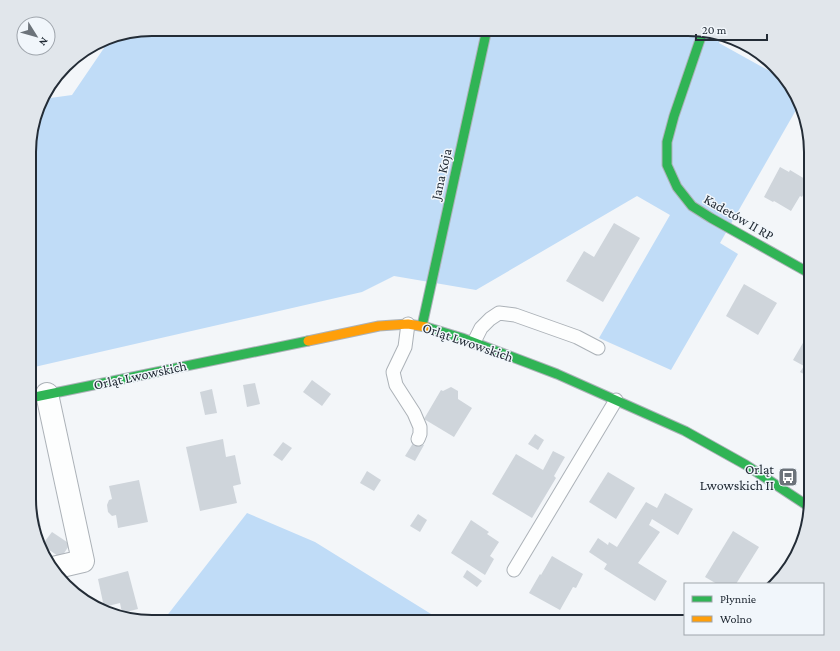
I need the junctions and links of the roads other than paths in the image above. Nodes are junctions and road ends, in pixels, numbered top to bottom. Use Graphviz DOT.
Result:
graph roads {
  1 [pos="485,36"];
  2 [pos="701,37"];
  3 [pos="804,270"];
  4 [pos="408,324"];
  5 [pos="422,326"];
  6 [pos="474,342"];
  7 [pos="598,348"];
  8 [pos="38,396"];
  9 [pos="616,400"];
  10 [pos="418,439"];
  11 [pos="804,504"];
  12 [pos="58,567"];
  13 [pos="514,570"];
  1 -- 5 [label="street, Jana Koja"];
  2 -- 3 [label="street, Kadetów II RP"];
  4 -- 5 [label="street, Orląt Lwowskich"];
  4 -- 8 [label="street, Orląt Lwowskich"];
  4 -- 10 [label="lane"];
  5 -- 6 [label="street, Orląt Lwowskich"];
  6 -- 7 [label="lane"];
  6 -- 9 [label="street, Orląt Lwowskich"];
  8 -- 12 [label="street, Orląt Lwowskich"];
  9 -- 11 [label="street, Orląt Lwowskich"];
  9 -- 13 [label="lane"];
}
